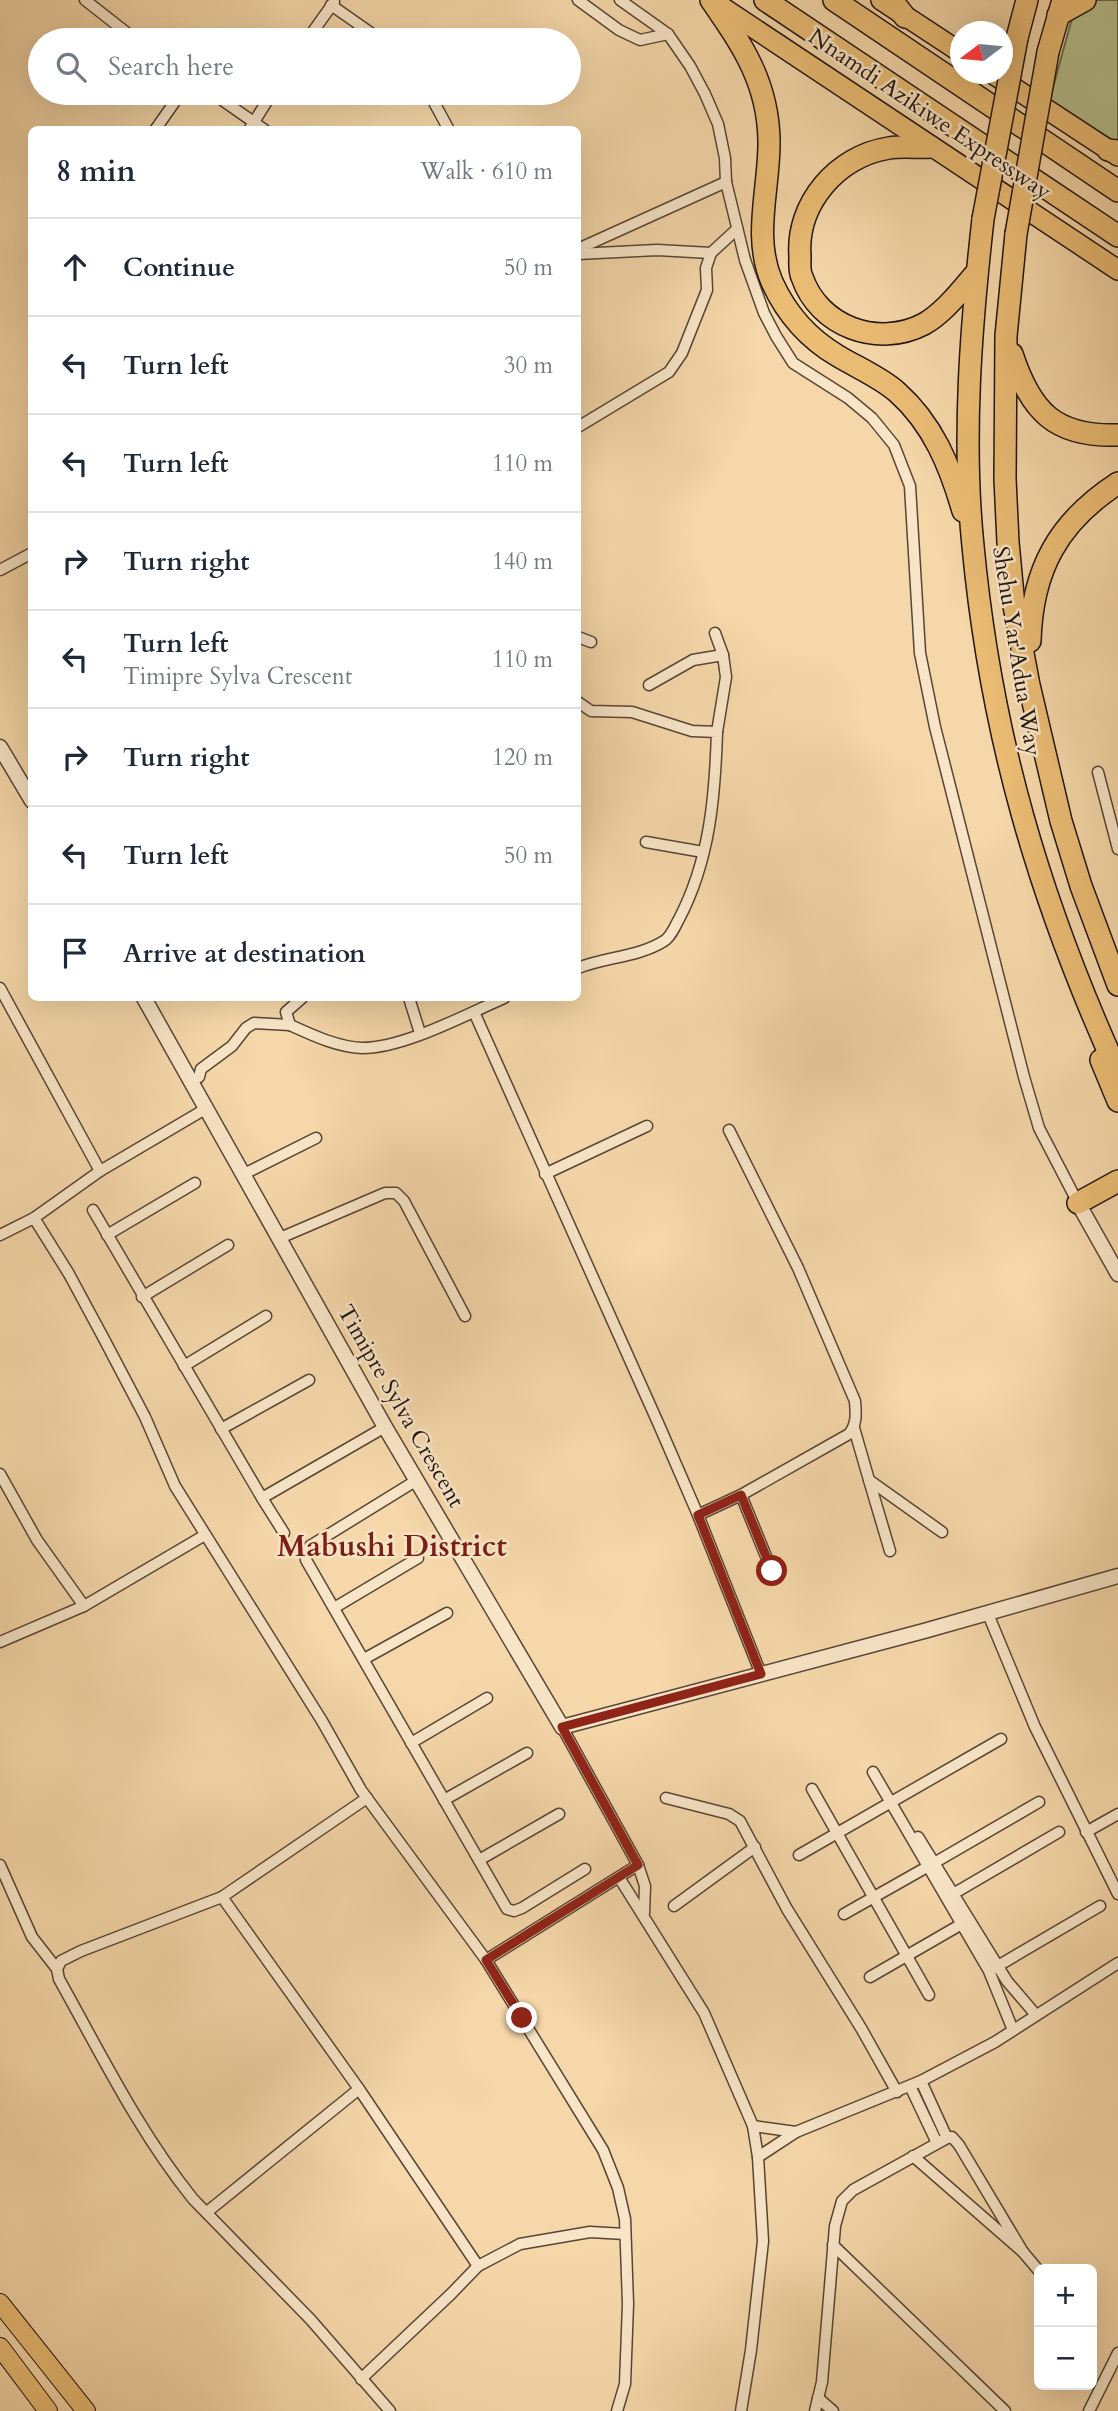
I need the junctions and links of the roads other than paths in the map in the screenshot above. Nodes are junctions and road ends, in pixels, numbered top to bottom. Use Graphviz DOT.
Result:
graph roads {
  1 [pos="85,0"];
  2 [pos="578,0"];
  3 [pos="620,0"];
  4 [pos="712,0"];
  5 [pos="765,0"];
  6 [pos="834,0"];
  7 [pos="881,0"];
  8 [pos="1027,0"];
  9 [pos="1085,0"];
  10 [pos="333,3"];
  11 [pos="899,8"];
  12 [pos="1060,8"];
  13 [pos="121,28"];
  14 [pos="315,28"];
  15 [pos="365,28"];
  16 [pos="667,34"];
  17 [pos="950,44"];
  18 [pos="1009,84"];
  19 [pos="173,105"];
  20 [pos="226,105"];
  21 [pos="264,105"];
  22 [pos="435,105"];
  23 [pos="158,126"];
  24 [pos="251,126"];
  25 [pos="447,126"];
  26 [pos="932,148"];
  27 [pos="1115,152"];
  28 [pos="726,182"];
  29 [pos="1118,191"];
  30 [pos="737,229"];
  31 [pos="1118,236"];
  32 [pos="581,247"];
  33 [pos="711,253"];
  34 [pos="581,254"];
  35 [pos="1118,270"];
  36 [pos="977,272"];
  37 [pos="1006,336"];
  38 [pos="581,424"];
  39 [pos="1118,435"];
  40 [pos="1118,483"];
  41 [pos="973,544"];
  42 [pos="28,555"];
  43 [pos="0,570"];
  44 [pos="715,633"];
  45 [pos="581,638"];
  46 [pos="591,642"];
  47 [pos="723,655"];
  48 [pos="649,685"];
  49 [pos="1028,685"];
  50 [pos="581,704"];
  51 [pos="717,732"];
  52 [pos="0,747"];
  53 [pos="1098,772"];
  54 [pos="28,795"];
  55 [pos="646,842"];
  56 [pos="1118,849"];
  57 [pos="703,852"];
  58 [pos="581,967"];
  59 [pos="1118,985"];
  60 [pos="2,995"];
  61 [pos="146,1001"];
  62 [pos="299,1001"];
  63 [pos="410,1001"];
  64 [pos="496,1001"];
  65 [pos="474,1012"];
  66 [pos="1091,1013"];
  67 [pos="290,1024"];
  68 [pos="420,1033"];
  69 [pos="1118,1073"];
  70 [pos="192,1081"];
  71 [pos="1118,1101"];
  72 [pos="207,1108"];
  73 [pos="648,1126"];
  74 [pos="729,1129"];
  75 [pos="316,1138"];
  76 [pos="100,1171"];
  77 [pos="244,1174"];
  78 [pos="545,1174"];
  79 [pos="1118,1181"];
  80 [pos="195,1183"];
  81 [pos="1118,1191"];
  82 [pos="1080,1208"];
  83 [pos="93,1210"];
  84 [pos="34,1219"];
  85 [pos="0,1235"];
  86 [pos="107,1235"];
  87 [pos="280,1238"];
  88 [pos="228,1245"];
  89 [pos="1118,1274"];
  90 [pos="142,1297"];
  91 [pos="266,1316"];
  92 [pos="466,1317"];
  93 [pos="184,1366"];
  94 [pos="309,1380"];
  95 [pos="385,1427"];
  96 [pos="854,1428"];
  97 [pos="221,1429"];
  98 [pos="0,1474"];
  99 [pos="417,1480"];
  100 [pos="869,1480"];
  101 [pos="741,1495"];
  102 [pos="262,1498"];
  103 [pos="698,1515"];
  104 [pos="942,1532"];
  105 [pos="284,1533"];
  106 [pos="205,1535"];
  107 [pos="890,1550"];
  108 [pos="418,1558"];
  109 [pos="772,1571"];
  110 [pos="1118,1576"];
  111 [pos="84,1606"];
  112 [pos="334,1608"];
  113 [pos="447,1614"];
  114 [pos="988,1614"];
  115 [pos="0,1642"];
  116 [pos="364,1659"];
  117 [pos="761,1674"];
  118 [pos="486,1698"];
  119 [pos="562,1727"];
  120 [pos="1001,1739"];
  121 [pos="411,1743"];
  122 [pos="527,1754"];
  123 [pos="873,1772"];
  124 [pos="812,1789"];
  125 [pos="367,1798"];
  126 [pos="666,1798"];
  127 [pos="891,1798"];
  128 [pos="444,1800"];
  129 [pos="1040,1802"];
  130 [pos="559,1814"];
  131 [pos="1118,1814"];
  132 [pos="1059,1832"];
  133 [pos="1086,1832"];
  134 [pos="838,1833"];
  135 [pos="755,1847"];
  136 [pos="799,1855"];
  137 [pos="479,1860"];
  138 [pos="0,1865"];
  139 [pos="638,1865"];
  140 [pos="930,1865"];
  141 [pos="585,1869"];
  142 [pos="620,1879"];
  143 [pos="953,1894"];
  144 [pos="1118,1894"];
  145 [pos="222,1897"];
  146 [pos="875,1897"];
  147 [pos="674,1906"];
  148 [pos="1100,1906"];
  149 [pos="644,1914"];
  150 [pos="844,1914"];
  151 [pos="960,1925"];
  152 [pos="907,1955"];
  153 [pos="486,1960"];
  154 [pos="1118,1963"];
  155 [pos="57,1969"];
  156 [pos="993,1969"];
  157 [pos="870,1977"];
  158 [pos="929,1995"];
  159 [pos="1036,2015"];
  160 [pos="1013,2031"];
  161 [pos="921,2081"];
  162 [pos="910,2086"];
  163 [pos="359,2089"];
  164 [pos="897,2092"];
  165 [pos="753,2126"];
  166 [pos="796,2132"];
  167 [pos="942,2140"];
  168 [pos="913,2156"];
  169 [pos="758,2157"];
  170 [pos="207,2212"];
  171 [pos="625,2234"];
  172 [pos="833,2245"];
  173 [pos="1023,2252"];
  174 [pos="1034,2265"];
  175 [pos="478,2266"];
  176 [pos="0,2302"];
  177 [pos="0,2347"];
  178 [pos="1118,2353"];
  179 [pos="361,2379"];
  180 [pos="818,2398"];
  181 [pos="48,2411"];
  182 [pos="86,2411"];
  183 [pos="390,2411"];
  184 [pos="617,2411"];
  185 [pos="741,2411"];
  186 [pos="815,2411"];
  187 [pos="833,2411"];
  188 [pos="1005,2411"];
  189 [pos="1089,2411"];
  1 -- 13 [label="street"];
  2 -- 16 [label="street"];
  3 -- 16 [label="street"];
  4 -- 26 [label="highway, Nnamdi Azikiwe Expressway"];
  4 -- 41 [label="highway"];
  5 -- 31 [label="highway, Nnamdi Azikiwe Expressway"];
  6 -- 29 [label="highway, Nnamdi Azikiwe Expressway"];
  7 -- 11 [label="highway"];
  8 -- 36 [label="highway, Shehu Yar'Adua Way, bridge"];
  9 -- 12 [label="highway"];
  10 -- 14 [label="street"];
  10 -- 15 [label="street"];
  11 -- 17 [label="highway"];
  12 -- 37 [label="highway, Shehu Yar'Adua Way, bridge"];
  16 -- 28 [label="street"];
  18 -- 27 [label="highway"];
  19 -- 23 [label="street"];
  20 -- 24 [label="street"];
  21 -- 24 [label="street"];
  22 -- 25 [label="street"];
  26 -- 35 [label="highway, Nnamdi Azikiwe Expressway"];
  26 -- 36 [label="highway"];
  28 -- 30 [label="street"];
  28 -- 32 [label="street"];
  30 -- 33 [label="street"];
  30 -- 82 [label="street"];
  33 -- 34 [label="street"];
  33 -- 38 [label="street"];
  36 -- 41 [label="highway, Shehu Yar'Adua Way"];
  37 -- 39 [label="highway"];
  37 -- 49 [label="highway, Shehu Yar'Adua Way"];
  40 -- 49 [label="highway"];
  41 -- 66 [label="highway, Shehu Yar'Adua Way"];
  42 -- 43 [label="street"];
  44 -- 47 [label="street"];
  45 -- 46 [label="street"];
  47 -- 48 [label="street"];
  47 -- 51 [label="street"];
  49 -- 59 [label="highway, Shehu Yar'Adua Way"];
  50 -- 51 [label="street"];
  51 -- 57 [label="street"];
  52 -- 54 [label="street"];
  53 -- 56 [label="street"];
  55 -- 57 [label="street"];
  57 -- 58 [label="street"];
  60 -- 76 [label="street"];
  61 -- 70 [label="street, Timipre Sylva Crescent"];
  62 -- 67 [label="street"];
  63 -- 68 [label="street"];
  64 -- 65 [label="street"];
  65 -- 68 [label="street"];
  65 -- 78 [label="street"];
  66 -- 69 [label="highway, Shehu Yar'Adua Way"];
  66 -- 71 [label="highway"];
  67 -- 68 [label="street"];
  67 -- 70 [label="street"];
  70 -- 72 [label="street, Timipre Sylva Crescent"];
  72 -- 76 [label="street"];
  72 -- 77 [label="street, Timipre Sylva Crescent"];
  73 -- 78 [label="street"];
  74 -- 96 [label="street"];
  75 -- 77 [label="street"];
  76 -- 84 [label="street"];
  77 -- 87 [label="street, Timipre Sylva Crescent"];
  78 -- 103 [label="street"];
  79 -- 82 [label="highway"];
  80 -- 86 [label="street"];
  81 -- 82 [label="highway"];
  82 -- 89 [label="street"];
  83 -- 86 [label="street"];
  84 -- 85 [label="street"];
  84 -- 106 [label="street"];
  86 -- 90 [label="street"];
  87 -- 92 [label="street"];
  87 -- 95 [label="street, Timipre Sylva Crescent"];
  88 -- 90 [label="street"];
  90 -- 93 [label="street"];
  91 -- 93 [label="street"];
  93 -- 97 [label="street"];
  94 -- 97 [label="street"];
  95 -- 99 [label="street, Timipre Sylva Crescent"];
  95 -- 102 [label="street"];
  96 -- 100 [label="street"];
  96 -- 101 [label="street"];
  97 -- 102 [label="street"];
  98 -- 111 [label="street"];
  99 -- 112 [label="street"];
  99 -- 119 [label="street, Timipre Sylva Crescent"];
  100 -- 104 [label="street"];
  100 -- 107 [label="street"];
  101 -- 103 [label="street"];
  101 -- 109 [label="street"];
  102 -- 105 [label="street"];
  103 -- 117 [label="street"];
  106 -- 111 [label="street"];
  106 -- 125 [label="street"];
  108 -- 112 [label="street"];
  110 -- 114 [label="street"];
  111 -- 115 [label="street"];
  112 -- 116 [label="street"];
  113 -- 116 [label="street"];
  114 -- 117 [label="street"];
  114 -- 133 [label="street"];
  116 -- 121 [label="street"];
  117 -- 119 [label="street"];
  118 -- 121 [label="street"];
  119 -- 139 [label="street, Timipre Sylva Crescent"];
  120 -- 127 [label="street"];
  121 -- 128 [label="street"];
  122 -- 128 [label="street"];
  123 -- 127 [label="street"];
  124 -- 134 [label="street"];
  125 -- 145 [label="street"];
  125 -- 153 [label="street"];
  126 -- 135 [label="street"];
  127 -- 134 [label="street"];
  127 -- 140 [label="street"];
  128 -- 137 [label="street"];
  129 -- 140 [label="street"];
  130 -- 137 [label="street"];
  131 -- 133 [label="street"];
  132 -- 143 [label="street"];
  133 -- 144 [label="street"];
  134 -- 136 [label="street"];
  134 -- 146 [label="street"];
  135 -- 147 [label="street"];
  135 -- 164 [label="street"];
  137 -- 141 [label="street"];
  138 -- 155 [label="street"];
  139 -- 142 [label="street"];
  139 -- 149 [label="street, Timipre Sylva Crescent"];
  140 -- 143 [label="street"];
  140 -- 146 [label="street"];
  140 -- 151 [label="street"];
  142 -- 149 [label="street, Timipre Sylva Crescent"];
  142 -- 153 [label="street"];
  143 -- 156 [label="street"];
  145 -- 155 [label="street"];
  145 -- 163 [label="street"];
  146 -- 150 [label="street"];
  146 -- 152 [label="street"];
  148 -- 156 [label="street"];
  149 -- 165 [label="street, Timipre Sylva Crescent"];
  151 -- 152 [label="street"];
  151 -- 156 [label="street"];
  152 -- 157 [label="street"];
  152 -- 158 [label="street"];
  153 -- 171 [label="street"];
  154 -- 159 [label="street"];
  155 -- 170 [label="street"];
  156 -- 159 [label="street"];
  156 -- 160 [label="street"];
  159 -- 160 [label="street"];
  160 -- 161 [label="street"];
  161 -- 162 [label="street"];
  161 -- 167 [label="street"];
  162 -- 164 [label="street"];
  162 -- 167 [label="street"];
  163 -- 170 [label="street"];
  163 -- 175 [label="street"];
  164 -- 166 [label="street"];
  165 -- 166 [label="street"];
  165 -- 169 [label="street, Timipre Sylva Crescent"];
  166 -- 169 [label="street"];
  167 -- 168 [label="street"];
  167 -- 173 [label="street"];
  168 -- 172 [label="street"];
  168 -- 173 [label="street"];
  169 -- 185 [label="street, Timipre Sylva Crescent"];
  170 -- 179 [label="street"];
  171 -- 175 [label="street"];
  171 -- 184 [label="street"];
  172 -- 180 [label="street"];
  172 -- 188 [label="street"];
  173 -- 174 [label="street"];
  175 -- 179 [label="street"];
  176 -- 182 [label="main road"];
  177 -- 181 [label="main road"];
  178 -- 189 [label="street"];
  179 -- 183 [label="street"];
  180 -- 186 [label="street"];
  180 -- 187 [label="street"];
}
